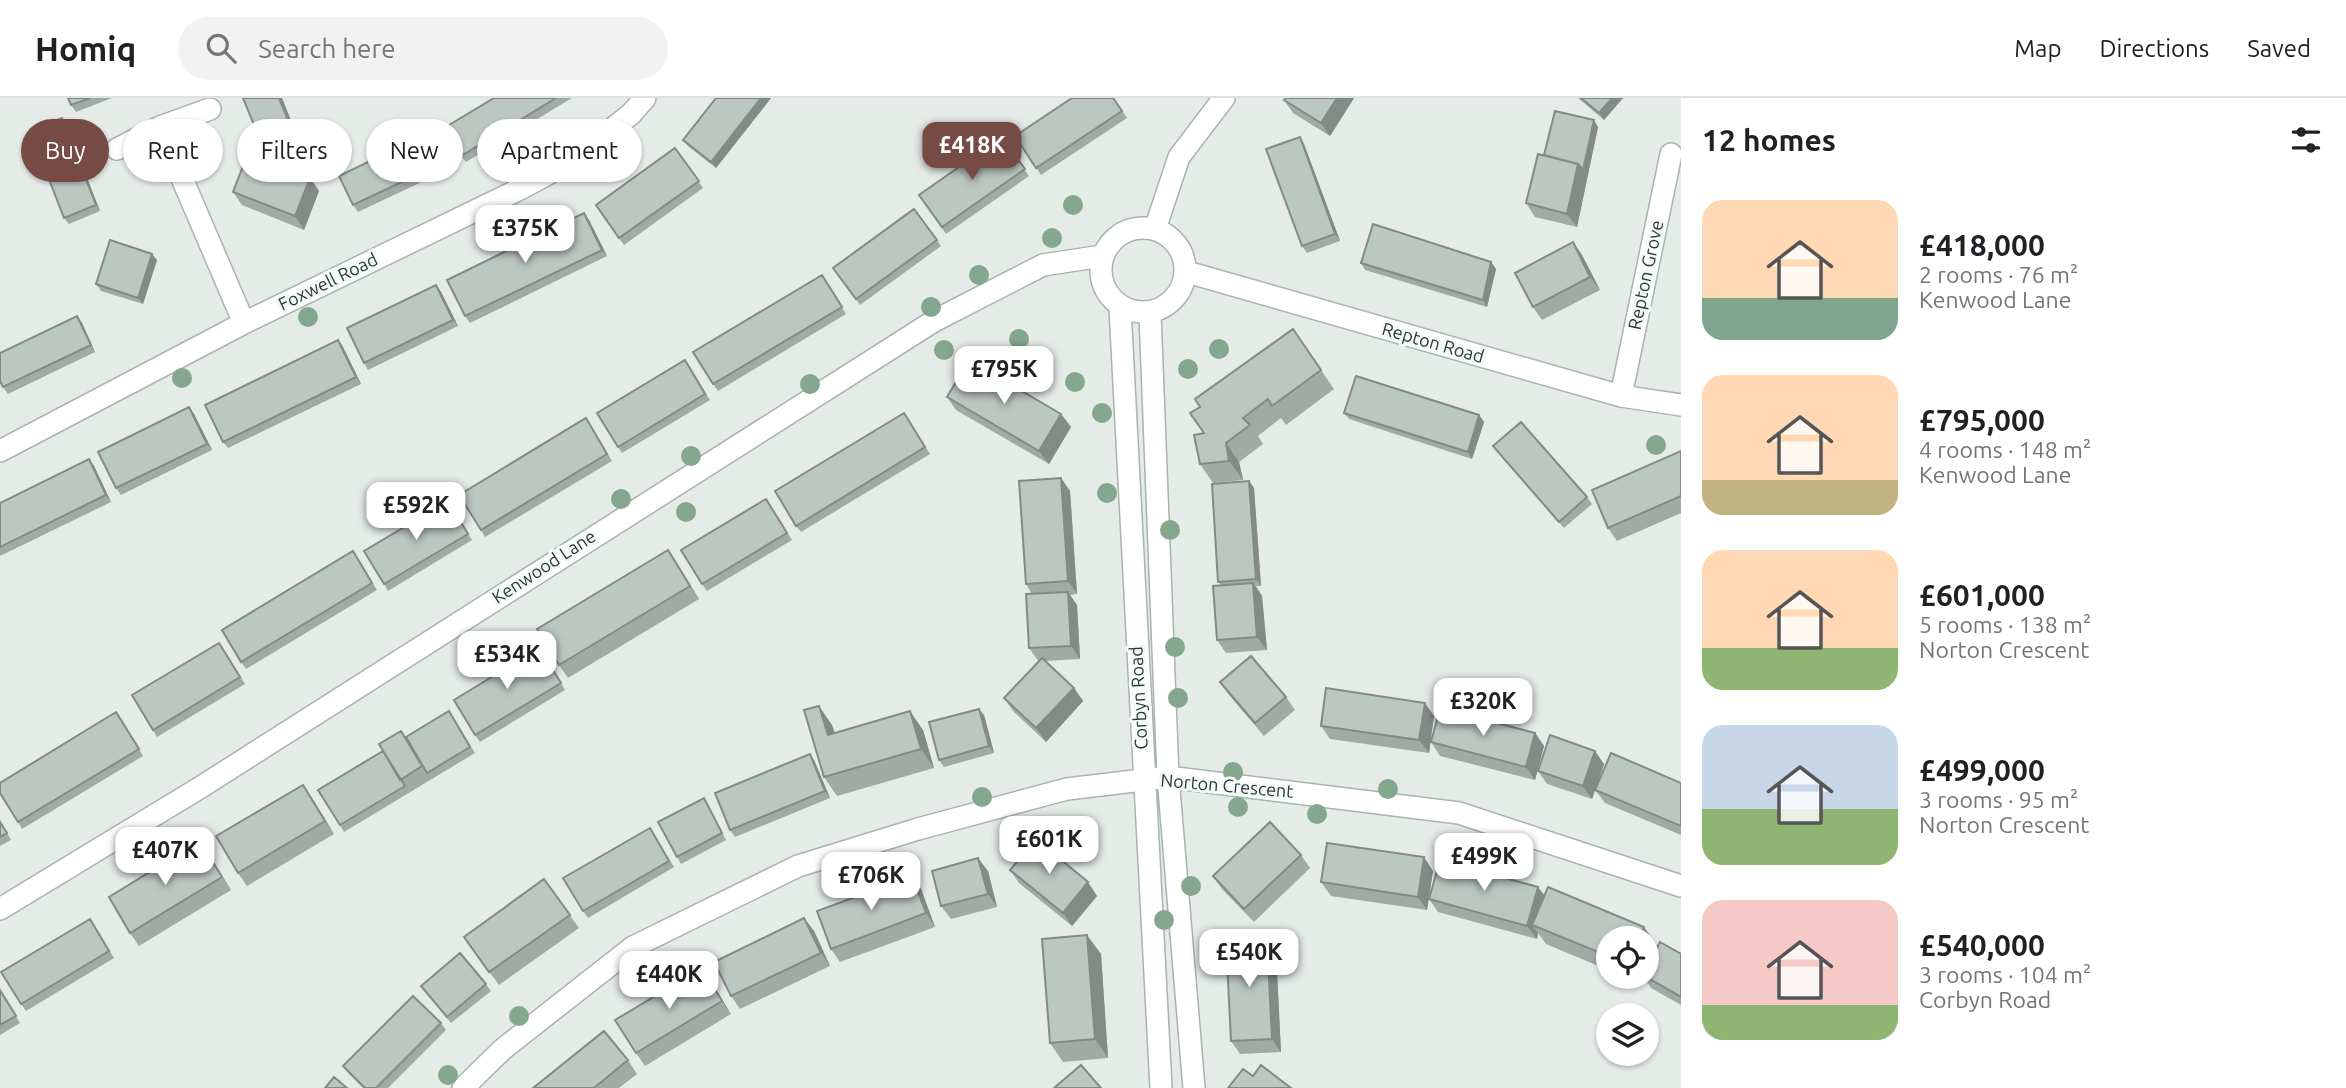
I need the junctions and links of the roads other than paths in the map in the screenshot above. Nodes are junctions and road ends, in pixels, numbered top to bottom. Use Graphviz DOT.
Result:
graph roads {
  1 [pos="645,98"];
  2 [pos="1224,98"];
  3 [pos="210,109"];
  4 [pos="182,119"];
  5 [pos="123,146"];
  6 [pos="117,149"];
  7 [pos="1671,153"];
  8 [pos="184,182"];
  9 [pos="1155,229"];
  10 [pos="1102,256"];
  11 [pos="1186,272"];
  12 [pos="1120,308"];
  13 [pos="1150,314"];
  14 [pos="244,323"];
  15 [pos="1621,396"];
  16 [pos="1681,405"];
  17 [pos="0,451"];
  18 [pos="1168,777"];
  19 [pos="1143,781"];
  20 [pos="1681,886"];
  21 [pos="0,909"];
  22 [pos="463,1088"];
  23 [pos="1161,1088"];
  24 [pos="1194,1088"];
  1 -- 14 [label="street, Foxwell Road"];
  2 -- 9 [label="street"];
  3 -- 4 [label="street"];
  5 -- 6 [label="street"];
  7 -- 15 [label="street, Repton Grove"];
  8 -- 14 [label="street"];
  9 -- 10 [label="street"];
  9 -- 11 [label="street"];
  10 -- 12 [label="street"];
  10 -- 21 [label="street, Kenwood Lane"];
  11 -- 13 [label="street"];
  11 -- 15 [label="street, Repton Road"];
  12 -- 13 [label="street"];
  12 -- 19 [label="street, Corbyn Road"];
  13 -- 18 [label="street, Corbyn Road"];
  14 -- 17 [label="street, Foxwell Road"];
  15 -- 16 [label="street, Repton Road"];
  18 -- 19 [label="street, Norton Crescent"];
  18 -- 20 [label="street, Norton Crescent"];
  18 -- 24 [label="street, Corbyn Road"];
  19 -- 22 [label="street, Norton Crescent"];
  19 -- 23 [label="street, Corbyn Road"];
}
